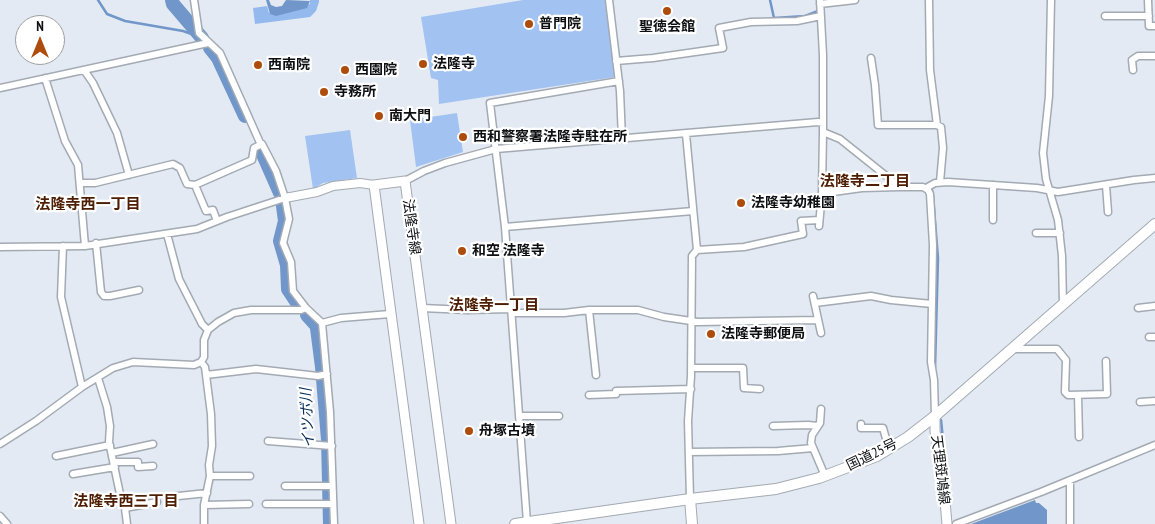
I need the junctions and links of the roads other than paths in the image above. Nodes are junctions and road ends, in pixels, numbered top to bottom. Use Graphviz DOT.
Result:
graph roads {
  1 [pos="194,0"];
  2 [pos="609,0"];
  3 [pos="855,0"];
  4 [pos="929,0"];
  5 [pos="1051,0"];
  6 [pos="1148,0"];
  7 [pos="820,2"];
  8 [pos="820,16"];
  9 [pos="1105,16"];
  10 [pos="1149,16"];
  11 [pos="1155,26"];
  12 [pos="208,43"];
  13 [pos="1155,56"];
  14 [pos="871,58"];
  15 [pos="616,61"];
  16 [pos="84,70"];
  17 [pos="1133,70"];
  18 [pos="46,78"];
  19 [pos="619,81"];
  20 [pos="0,88"];
  21 [pos="821,123"];
  22 [pos="937,125"];
  23 [pos="823,132"];
  24 [pos="686,134"];
  25 [pos="622,139"];
  26 [pos="261,145"];
  27 [pos="496,149"];
  28 [pos="129,175"];
  29 [pos="1155,178"];
  30 [pos="405,181"];
  31 [pos="940,182"];
  32 [pos="80,183"];
  33 [pos="195,185"];
  34 [pos="374,185"];
  35 [pos="992,185"];
  36 [pos="1106,185"];
  37 [pos="900,187"];
  38 [pos="926,188"];
  39 [pos="1050,191"];
  40 [pos="822,192"];
  41 [pos="285,198"];
  42 [pos="693,211"];
  43 [pos="1108,212"];
  44 [pos="994,220"];
  45 [pos="217,221"];
  46 [pos="1155,224"];
  47 [pos="504,227"];
  48 [pos="1036,233"];
  49 [pos="1060,233"];
  50 [pos="167,234"];
  51 [pos="96,243"];
  52 [pos="63,246"];
  53 [pos="86,246"];
  54 [pos="0,247"];
  55 [pos="697,250"];
  56 [pos="139,290"];
  57 [pos="932,304"];
  58 [pos="1063,305"];
  59 [pos="1155,306"];
  60 [pos="306,308"];
  61 [pos="422,308"];
  62 [pos="1138,308"];
  63 [pos="589,310"];
  64 [pos="511,311"];
  65 [pos="390,314"];
  66 [pos="817,320"];
  67 [pos="692,321"];
  68 [pos="322,323"];
  69 [pos="208,330"];
  70 [pos="821,333"];
  71 [pos="1014,349"];
  72 [pos="1106,361"];
  73 [pos="201,362"];
  74 [pos="691,368"];
  75 [pos="206,375"];
  76 [pos="324,375"];
  77 [pos="596,375"];
  78 [pos="98,378"];
  79 [pos="82,387"];
  80 [pos="691,388"];
  81 [pos="760,389"];
  82 [pos="589,394"];
  83 [pos="1078,395"];
  84 [pos="1140,402"];
  85 [pos="1155,402"];
  86 [pos="821,408"];
  87 [pos="520,416"];
  88 [pos="559,416"];
  89 [pos="935,416"];
  90 [pos="861,424"];
  91 [pos="773,426"];
  92 [pos="818,426"];
  93 [pos="1079,437"];
  94 [pos="268,441"];
  95 [pos="0,444"];
  96 [pos="153,444"];
  97 [pos="110,445"];
  98 [pos="329,445"];
  99 [pos="1155,445"];
  100 [pos="813,448"];
  101 [pos="889,449"];
  102 [pos="688,452"];
  103 [pos="112,454"];
  104 [pos="56,456"];
  105 [pos="114,464"];
  106 [pos="153,466"];
  107 [pos="73,474"];
  108 [pos="210,476"];
  109 [pos="250,476"];
  110 [pos="825,476"];
  111 [pos="1070,480"];
  112 [pos="285,486"];
  113 [pos="330,486"];
  114 [pos="206,493"];
  115 [pos="169,497"];
  116 [pos="690,499"];
  117 [pos="157,502"];
  118 [pos="249,504"];
  119 [pos="266,504"];
  120 [pos="330,504"];
  121 [pos="204,505"];
  122 [pos="126,508"];
  123 [pos="0,516"];
  124 [pos="528,522"];
  125 [pos="8,524"];
  126 [pos="128,524"];
  127 [pos="204,524"];
  128 [pos="334,524"];
  129 [pos="419,524"];
  130 [pos="452,524"];
  131 [pos="515,524"];
  132 [pos="692,524"];
  133 [pos="947,524"];
  134 [pos="956,524"];
  135 [pos="1070,524"];
  1 -- 12 [label="street"];
  2 -- 15 [label="street"];
  3 -- 7 [label="street"];
  4 -- 22 [label="street"];
  5 -- 39 [label="street"];
  6 -- 10 [label="street"];
  7 -- 8 [label="street"];
  8 -- 15 [label="street"];
  8 -- 21 [label="street"];
  9 -- 10 [label="street"];
  10 -- 11 [label="street"];
  12 -- 16 [label="street"];
  12 -- 26 [label="street"];
  13 -- 17 [label="street"];
  14 -- 22 [label="street"];
  15 -- 19 [label="street"];
  16 -- 18 [label="street"];
  16 -- 28 [label="street"];
  18 -- 20 [label="street"];
  18 -- 32 [label="street"];
  19 -- 25 [label="street"];
  19 -- 27 [label="street"];
  21 -- 23 [label="street"];
  21 -- 24 [label="street"];
  22 -- 31 [label="street"];
  23 -- 37 [label="street"];
  23 -- 40 [label="street"];
  24 -- 25 [label="street"];
  24 -- 42 [label="street"];
  25 -- 27 [label="street"];
  26 -- 33 [label="street"];
  26 -- 41 [label="street"];
  27 -- 30 [label="street"];
  27 -- 47 [label="street"];
  28 -- 32 [label="street"];
  28 -- 33 [label="street"];
  29 -- 36 [label="street"];
  30 -- 34 [label="main road, 法隆寺線"];
  30 -- 61 [label="main road, 法隆寺線"];
  31 -- 35 [label="street"];
  31 -- 38 [label="street"];
  32 -- 53 [label="street"];
  33 -- 45 [label="street"];
  34 -- 41 [label="street"];
  34 -- 65 [label="main road"];
  35 -- 39 [label="street"];
  35 -- 44 [label="street"];
  36 -- 39 [label="street"];
  36 -- 43 [label="street"];
  37 -- 38 [label="street"];
  37 -- 40 [label="street"];
  38 -- 57 [label="street"];
  39 -- 49 [label="street"];
  40 -- 55 [label="street"];
  41 -- 45 [label="street"];
  41 -- 60 [label="street"];
  42 -- 47 [label="street"];
  42 -- 55 [label="street"];
  45 -- 50 [label="street"];
  46 -- 58 [label="main road, 国道25号"];
  47 -- 64 [label="street"];
  48 -- 49 [label="street"];
  49 -- 58 [label="street"];
  50 -- 51 [label="street"];
  50 -- 69 [label="street"];
  51 -- 53 [label="street"];
  51 -- 56 [label="street"];
  52 -- 53 [label="street"];
  52 -- 54 [label="street"];
  52 -- 79 [label="street"];
  55 -- 67 [label="street"];
  57 -- 66 [label="street"];
  57 -- 89 [label="street"];
  58 -- 71 [label="main road, 国道25号"];
  59 -- 62 [label="street"];
  60 -- 68 [label="street"];
  60 -- 69 [label="street"];
  61 -- 64 [label="street"];
  61 -- 130 [label="main road, 法隆寺線"];
  63 -- 64 [label="street"];
  63 -- 67 [label="street"];
  63 -- 77 [label="street"];
  64 -- 87 [label="street"];
  65 -- 68 [label="street"];
  65 -- 129 [label="main road"];
  66 -- 67 [label="street"];
  66 -- 70 [label="street"];
  67 -- 74 [label="street"];
  68 -- 76 [label="street"];
  69 -- 73 [label="street"];
  71 -- 83 [label="street"];
  71 -- 89 [label="main road, 国道25号"];
  72 -- 83 [label="street"];
  73 -- 75 [label="street"];
  73 -- 78 [label="street"];
  74 -- 80 [label="street"];
  74 -- 81 [label="street"];
  75 -- 76 [label="street"];
  75 -- 108 [label="street"];
  76 -- 98 [label="street"];
  78 -- 79 [label="street"];
  78 -- 97 [label="street"];
  79 -- 95 [label="street"];
  80 -- 82 [label="street"];
  80 -- 102 [label="street"];
  83 -- 93 [label="street"];
  84 -- 85 [label="street"];
  86 -- 92 [label="street"];
  87 -- 88 [label="street"];
  87 -- 124 [label="street"];
  89 -- 101 [label="main road, 国道25号"];
  89 -- 133 [label="main road, 天理斑鳩線"];
  90 -- 101 [label="street"];
  91 -- 92 [label="street"];
  92 -- 100 [label="street"];
  94 -- 98 [label="street"];
  96 -- 103 [label="street"];
  97 -- 103 [label="street"];
  97 -- 104 [label="street"];
  98 -- 113 [label="street"];
  99 -- 111 [label="street"];
  100 -- 102 [label="street"];
  100 -- 110 [label="street"];
  101 -- 110 [label="main road, 国道25号"];
  102 -- 116 [label="street"];
  103 -- 105 [label="street"];
  105 -- 106 [label="street"];
  105 -- 107 [label="street"];
  105 -- 122 [label="street"];
  108 -- 109 [label="street"];
  108 -- 114 [label="street"];
  110 -- 116 [label="main road, 国道25号"];
  111 -- 134 [label="street"];
  111 -- 135 [label="street"];
  112 -- 113 [label="street"];
  113 -- 120 [label="street"];
  114 -- 115 [label="street"];
  114 -- 121 [label="street"];
  116 -- 124 [label="main road, 国道25号"];
  116 -- 132 [label="main road"];
  117 -- 122 [label="street"];
  118 -- 121 [label="street"];
  119 -- 120 [label="street"];
  120 -- 128 [label="street"];
  121 -- 127 [label="street"];
  122 -- 126 [label="street"];
  123 -- 125 [label="street"];
  124 -- 131 [label="main road, 国道25号"];
}
